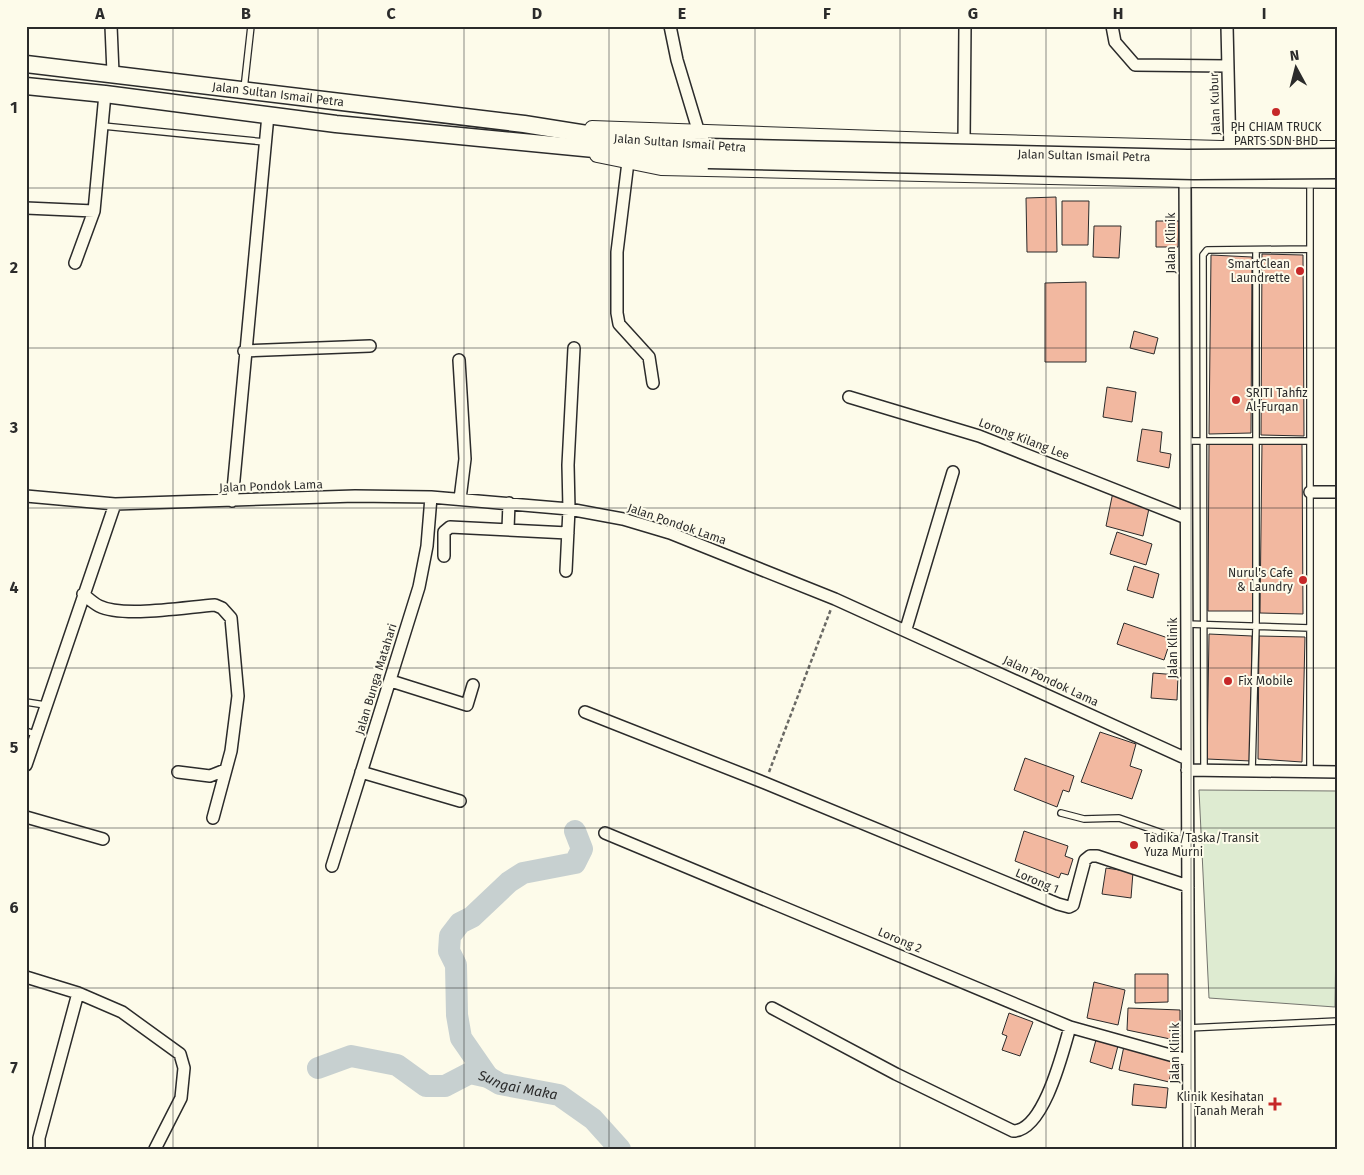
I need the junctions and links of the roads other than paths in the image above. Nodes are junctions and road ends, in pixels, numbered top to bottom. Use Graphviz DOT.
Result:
graph roads {
  1 [pos="111,26"];
  2 [pos="251,26"];
  3 [pos="670,26"];
  4 [pos="965,26"];
  5 [pos="1112,26"];
  6 [pos="1227,26"];
  7 [pos="26,64"];
  8 [pos="1227,66"];
  9 [pos="113,73"];
  10 [pos="26,86"];
  11 [pos="244,89"];
  12 [pos="105,94"];
  13 [pos="268,115"];
  14 [pos="103,126"];
  15 [pos="964,141"];
  16 [pos="265,142"];
  17 [pos="538,142"];
  18 [pos="1184,146"];
  19 [pos="705,147"];
  20 [pos="1230,147"];
  21 [pos="1338,148"];
  22 [pos="1338,157"];
  23 [pos="628,162"];
  24 [pos="1338,170"];
  25 [pos="1184,180"];
  26 [pos="1230,180"];
  27 [pos="1310,180"];
  28 [pos="1338,181"];
  29 [pos="26,208"];
  30 [pos="94,211"];
  31 [pos="1310,249"];
  32 [pos="1256,250"];
  33 [pos="75,263"];
  34 [pos="370,346"];
  35 [pos="574,348"];
  36 [pos="244,350"];
  37 [pos="459,360"];
  38 [pos="653,383"];
  39 [pos="849,396"];
  40 [pos="1186,441"];
  41 [pos="1203,441"];
  42 [pos="1256,441"];
  43 [pos="1310,441"];
  44 [pos="953,472"];
  45 [pos="1310,492"];
  46 [pos="1338,492"];
  47 [pos="26,496"];
  48 [pos="431,497"];
  49 [pos="460,499"];
  50 [pos="232,502"];
  51 [pos="509,503"];
  52 [pos="115,504"];
  53 [pos="569,509"];
  54 [pos="1186,518"];
  55 [pos="508,529"];
  56 [pos="568,533"];
  57 [pos="444,556"];
  58 [pos="566,571"];
  59 [pos="83,594"];
  60 [pos="1186,624"];
  61 [pos="1204,624"];
  62 [pos="1256,626"];
  63 [pos="1310,628"];
  64 [pos="906,629"];
  65 [pos="391,681"];
  66 [pos="473,685"];
  67 [pos="26,702"];
  68 [pos="45,705"];
  69 [pos="585,712"];
  70 [pos="31,732"];
  71 [pos="26,764"];
  72 [pos="1187,764"];
  73 [pos="225,770"];
  74 [pos="1204,770"];
  75 [pos="1252,771"];
  76 [pos="178,772"];
  77 [pos="361,772"];
  78 [pos="1310,772"];
  79 [pos="1338,772"];
  80 [pos="460,801"];
  81 [pos="1061,813"];
  82 [pos="26,817"];
  83 [pos="213,818"];
  84 [pos="605,833"];
  85 [pos="103,839"];
  86 [pos="1188,842"];
  87 [pos="332,866"];
  88 [pos="1188,886"];
  89 [pos="26,977"];
  90 [pos="78,993"];
  91 [pos="772,1008"];
  92 [pos="1338,1021"];
  93 [pos="1070,1027"];
  94 [pos="1188,1028"];
  95 [pos="1188,1060"];
  96 [pos="39,1149"];
  97 [pos="155,1149"];
  98 [pos="1189,1149"];
  1 -- 9 [label="street"];
  2 -- 11 [label="lane"];
  3 -- 19 [label="street"];
  4 -- 15 [label="street"];
  5 -- 8 [label="street"];
  6 -- 8 [label="street, Jalan Kubur"];
  7 -- 9 [label="main road, Jalan Sultan Ismail Petra"];
  8 -- 20 [label="street, Jalan Kubur"];
  9 -- 11 [label="main road, Jalan Sultan Ismail Petra"];
  10 -- 12 [label="main road, Jalan Sultan Ismail Petra"];
  11 -- 19 [label="main road, Jalan Sultan Ismail Petra"];
  12 -- 13 [label="main road, Jalan Sultan Ismail Petra"];
  12 -- 14 [label="street"];
  13 -- 16 [label="street"];
  13 -- 17 [label="main road, Jalan Sultan Ismail Petra"];
  14 -- 16 [label="lane"];
  14 -- 30 [label="street"];
  15 -- 18 [label="street"];
  15 -- 19 [label="street"];
  16 -- 36 [label="street"];
  17 -- 19 [label="main road, Jalan Sultan Ismail Petra"];
  17 -- 23 [label="street"];
  18 -- 20 [label="street"];
  18 -- 25 [label="street, Jalan Klinik"];
  19 -- 22 [label="main road, Jalan Sultan Ismail Petra, bridge"];
  19 -- 24 [label="main road, Jalan Sultan Ismail Petra, bridge"];
  20 -- 21 [label="street"];
  20 -- 26 [label="street, Jalan Kubur"];
  23 -- 25 [label="street"];
  23 -- 38 [label="street"];
  25 -- 26 [label="street"];
  25 -- 40 [label="street, Jalan Klinik"];
  26 -- 27 [label="street"];
  27 -- 28 [label="street"];
  27 -- 31 [label="lane"];
  29 -- 30 [label="street"];
  30 -- 33 [label="street"];
  31 -- 32 [label="lane"];
  31 -- 43 [label="lane"];
  32 -- 41 [label="lane"];
  32 -- 42 [label="lane"];
  34 -- 36 [label="street"];
  35 -- 53 [label="street"];
  36 -- 50 [label="street"];
  37 -- 49 [label="street"];
  39 -- 54 [label="street, Lorong Kilang Lee"];
  40 -- 41 [label="lane"];
  40 -- 54 [label="street, Jalan Klinik"];
  41 -- 42 [label="lane"];
  41 -- 61 [label="lane"];
  42 -- 43 [label="lane"];
  42 -- 62 [label="lane"];
  43 -- 45 [label="lane"];
  44 -- 64 [label="street"];
  45 -- 46 [label="street"];
  45 -- 63 [label="lane"];
  47 -- 52 [label="street, Jalan Pondok Lama"];
  48 -- 49 [label="street, Jalan Pondok Lama"];
  48 -- 50 [label="street, Jalan Pondok Lama"];
  48 -- 65 [label="street, Jalan Bunga Matahari"];
  49 -- 51 [label="street, Jalan Pondok Lama"];
  50 -- 52 [label="street, Jalan Pondok Lama"];
  51 -- 53 [label="street, Jalan Pondok Lama"];
  51 -- 55 [label="street"];
  52 -- 59 [label="street"];
  53 -- 56 [label="street"];
  53 -- 64 [label="street, Jalan Pondok Lama"];
  54 -- 60 [label="street, Jalan Klinik"];
  55 -- 56 [label="street"];
  55 -- 57 [label="street"];
  56 -- 58 [label="street"];
  59 -- 68 [label="street"];
  59 -- 73 [label="street"];
  60 -- 61 [label="lane"];
  60 -- 72 [label="street, Jalan Klinik"];
  61 -- 62 [label="lane"];
  61 -- 74 [label="lane"];
  62 -- 63 [label="lane"];
  62 -- 75 [label="lane"];
  63 -- 78 [label="lane"];
  64 -- 72 [label="street, Jalan Pondok Lama"];
  65 -- 66 [label="street"];
  65 -- 77 [label="street, Jalan Bunga Matahari"];
  67 -- 68 [label="lane"];
  68 -- 70 [label="street"];
  69 -- 88 [label="street, Lorong 1"];
  70 -- 71 [label="street"];
  72 -- 74 [label="street"];
  72 -- 86 [label="street, Jalan Klinik"];
  73 -- 76 [label="street"];
  73 -- 83 [label="street"];
  74 -- 75 [label="street"];
  75 -- 78 [label="street"];
  77 -- 80 [label="street"];
  77 -- 87 [label="street, Jalan Bunga Matahari"];
  78 -- 79 [label="street"];
  81 -- 86 [label="lane"];
  82 -- 85 [label="street"];
  84 -- 93 [label="street, Lorong 2"];
  86 -- 88 [label="street, Jalan Klinik"];
  88 -- 94 [label="street, Jalan Klinik"];
  89 -- 90 [label="street"];
  90 -- 96 [label="street"];
  90 -- 97 [label="street"];
  91 -- 93 [label="street"];
  92 -- 94 [label="lane"];
  93 -- 95 [label="street, Lorong 2"];
  94 -- 95 [label="street, Jalan Klinik"];
  95 -- 98 [label="street, Jalan Klinik"];
}
